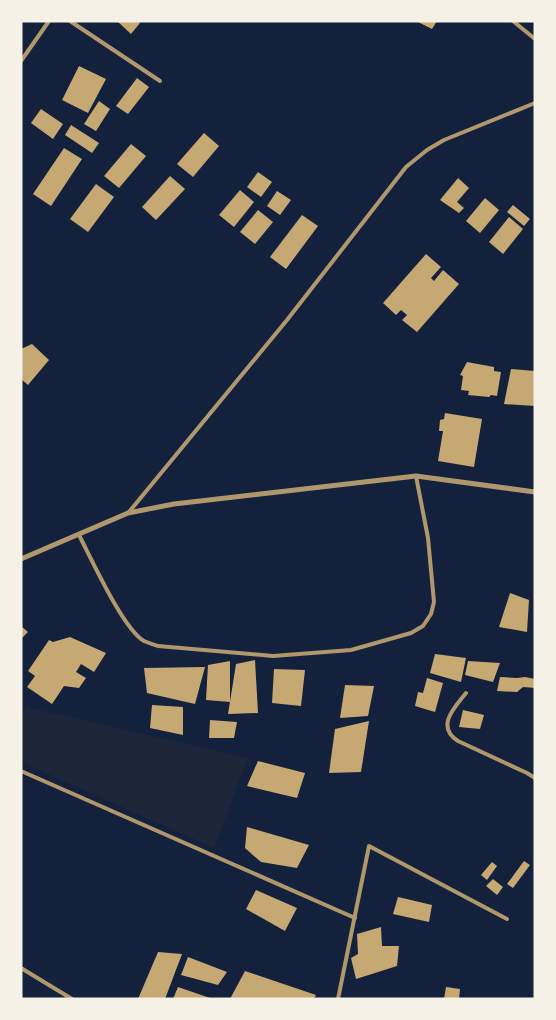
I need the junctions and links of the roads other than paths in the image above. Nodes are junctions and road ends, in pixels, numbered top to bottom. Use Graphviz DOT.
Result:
graph roads {
  1 [pos="48,21"];
  2 [pos="70,21"];
  3 [pos="513,21"];
  4 [pos="535,39"];
  5 [pos="21,61"];
  6 [pos="160,81"];
  7 [pos="535,102"];
  8 [pos="416,476"];
  9 [pos="535,492"];
  10 [pos="128,513"];
  11 [pos="79,535"];
  12 [pos="21,559"];
  13 [pos="466,693"];
  14 [pos="21,771"];
  15 [pos="535,778"];
  16 [pos="355,918"];
  17 [pos="507,919"];
  18 [pos="21,968"];
  19 [pos="72,999"];
  20 [pos="338,999"];
  1 -- 5 [label="street"];
  2 -- 6 [label="street"];
  3 -- 4 [label="street"];
  7 -- 10 [label="street"];
  8 -- 9 [label="street"];
  8 -- 10 [label="street"];
  8 -- 11 [label="street"];
  10 -- 11 [label="street"];
  11 -- 12 [label="street"];
  13 -- 15 [label="street"];
  14 -- 16 [label="street"];
  16 -- 17 [label="street"];
  16 -- 20 [label="street"];
  18 -- 19 [label="street"];
}
